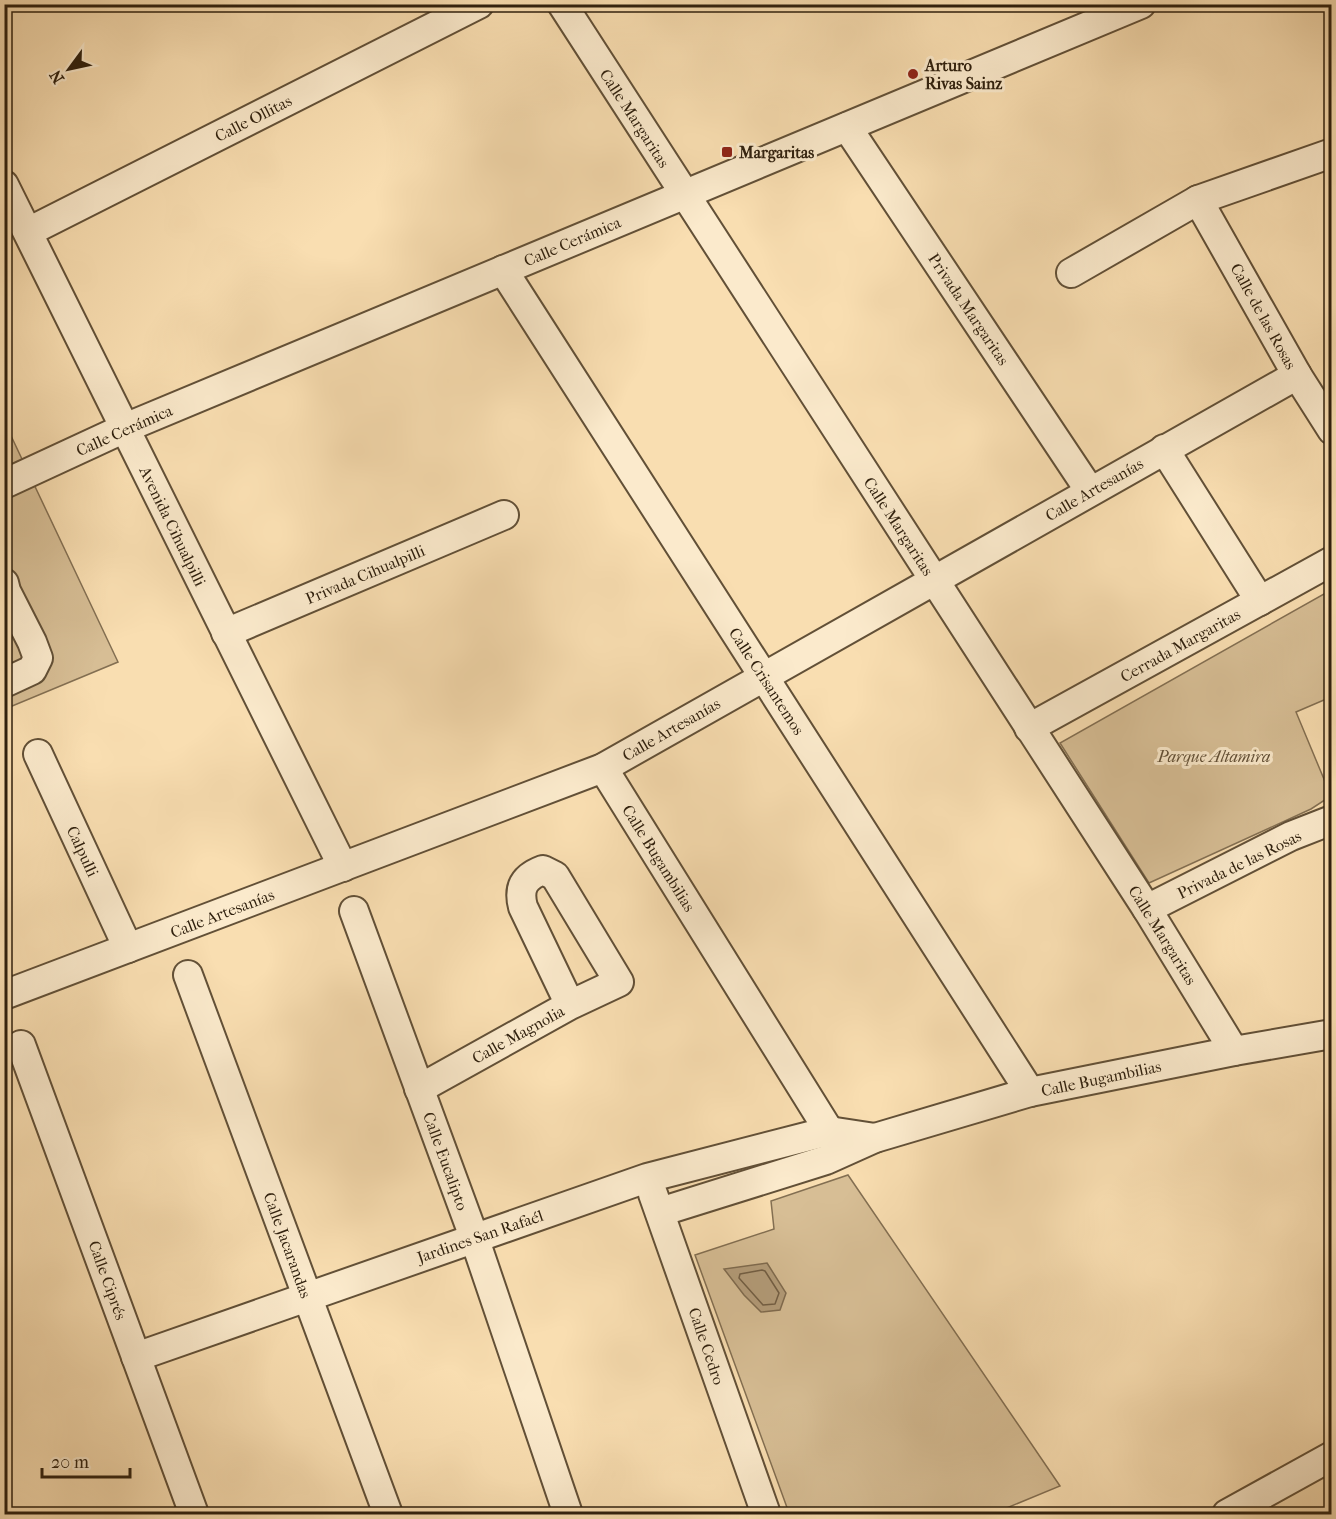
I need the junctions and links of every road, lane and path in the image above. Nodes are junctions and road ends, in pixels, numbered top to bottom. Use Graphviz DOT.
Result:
graph roads {
  1 [pos="479,4"];
  2 [pos="562,4"];
  3 [pos="1141,4"];
  4 [pos="847,127"];
  5 [pos="1332,153"];
  6 [pos="4,185"];
  7 [pos="684,194"];
  8 [pos="1198,200"];
  9 [pos="28,232"];
  10 [pos="503,270"];
  11 [pos="1071,273"];
  12 [pos="1297,375"];
  13 [pos="124,428"];
  14 [pos="1332,430"];
  15 [pos="1164,449"];
  16 [pos="4,484"];
  17 [pos="1090,491"];
  18 [pos="504,515"];
  19 [pos="1332,561"];
  20 [pos="934,580"];
  21 [pos="4,583"];
  22 [pos="1260,601"];
  23 [pos="226,633"];
  24 [pos="764,677"];
  25 [pos="4,683"];
  26 [pos="1029,728"];
  27 [pos="38,754"];
  28 [pos="603,768"];
  29 [pos="1332,820"];
  30 [pos="343,867"];
  31 [pos="1148,909"];
  32 [pos="354,911"];
  33 [pos="128,948"];
  34 [pos="188,975"];
  35 [pos="4,995"];
  36 [pos="570,1005"];
  37 [pos="1332,1034"];
  38 [pos="21,1045"];
  39 [pos="1234,1050"];
  40 [pos="419,1089"];
  41 [pos="1030,1092"];
  42 [pos="836,1142"];
  43 [pos="647,1178"];
  44 [pos="660,1212"];
  45 [pos="474,1237"];
  46 [pos="307,1296"];
  47 [pos="136,1357"];
  48 [pos="1332,1456"];
  49 [pos="1230,1514"];
  50 [pos="194,1515"];
  51 [pos="388,1515"];
  52 [pos="568,1515"];
  53 [pos="766,1515"];
  1 -- 9 [label="street, Calle Ollitas"];
  2 -- 7 [label="street, Calle Margaritas"];
  3 -- 4 [label="street, Calle Cerámica"];
  4 -- 7 [label="street, Calle Cerámica"];
  4 -- 17 [label="street, Privada Margaritas"];
  5 -- 8 [label="street"];
  6 -- 9 [label="street, Avenida Cihualpilli"];
  7 -- 10 [label="street, Calle Cerámica"];
  7 -- 20 [label="street, Calle Margaritas"];
  8 -- 11 [label="street"];
  8 -- 12 [label="street, Calle de las Rosas"];
  9 -- 13 [label="street, Avenida Cihualpilli"];
  10 -- 13 [label="street, Calle Cerámica"];
  10 -- 24 [label="street, Calle Crisantemos"];
  12 -- 14 [label="street, Calle de las Rosas"];
  12 -- 15 [label="street, Calle Artesanías"];
  13 -- 16 [label="street, Calle Cerámica"];
  13 -- 23 [label="street, Avenida Cihualpilli"];
  15 -- 17 [label="street, Calle Artesanías"];
  15 -- 22 [label="street"];
  17 -- 20 [label="street, Calle Artesanías"];
  18 -- 23 [label="street, Privada Cihualpilli"];
  19 -- 22 [label="street, Cerrada Margaritas"];
  20 -- 24 [label="street, Calle Artesanías"];
  20 -- 26 [label="street, Calle Margaritas"];
  21 -- 25 [label="street"];
  22 -- 26 [label="street, Cerrada Margaritas"];
  23 -- 30 [label="street, Avenida Cihualpilli"];
  24 -- 28 [label="street, Calle Artesanías"];
  24 -- 41 [label="street, Calle Crisantemos"];
  26 -- 31 [label="street, Calle Margaritas"];
  27 -- 33 [label="street, Calpulli"];
  28 -- 30 [label="street, Calle Artesanías"];
  28 -- 42 [label="street, Calle Bugambilias"];
  29 -- 31 [label="street, Privada de las Rosas"];
  30 -- 33 [label="street, Calle Artesanías"];
  31 -- 39 [label="street, Calle Margaritas"];
  32 -- 40 [label="street, Calle Eucalipto"];
  33 -- 35 [label="street, Calle Artesanías"];
  34 -- 46 [label="street, Calle Jacarandas"];
  36 -- 36 [label="street, Calle Magnolia"];
  36 -- 40 [label="street, Calle Magnolia"];
  37 -- 39 [label="street, Calle Bugambilias"];
  38 -- 47 [label="street, Calle Ciprés"];
  39 -- 41 [label="street, Calle Bugambilias"];
  40 -- 45 [label="street, Calle Eucalipto"];
  41 -- 42 [label="street, Calle Bugambilias"];
  42 -- 43 [label="street, Jardines San Rafaél"];
  42 -- 44 [label="street"];
  43 -- 44 [label="street, Calle Cedro"];
  43 -- 45 [label="street, Jardines San Rafaél"];
  44 -- 53 [label="street, Calle Cedro"];
  45 -- 46 [label="street, Jardines San Rafaél"];
  45 -- 52 [label="street, Calle Eucalipto"];
  46 -- 47 [label="street, Jardines San Rafaél"];
  46 -- 51 [label="street, Calle Jacarandas"];
  47 -- 50 [label="street, Calle Ciprés"];
  48 -- 49 [label="street"];
}
